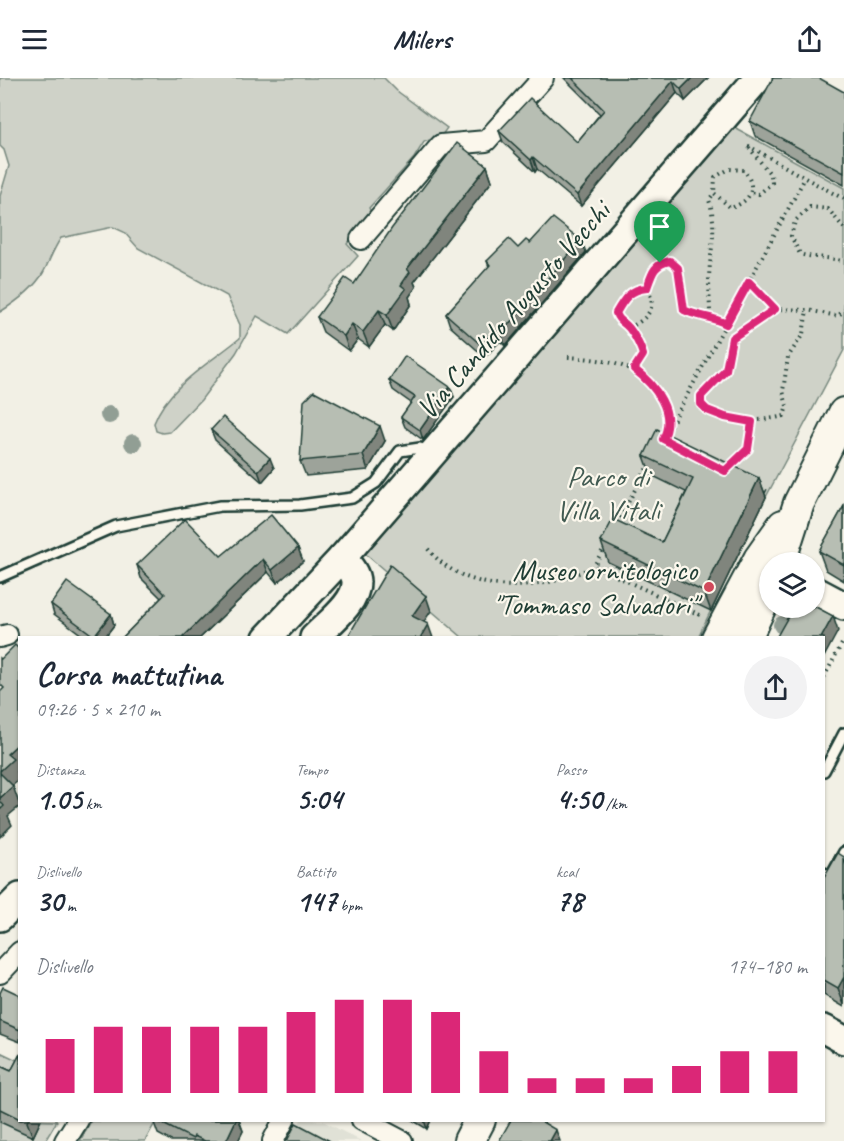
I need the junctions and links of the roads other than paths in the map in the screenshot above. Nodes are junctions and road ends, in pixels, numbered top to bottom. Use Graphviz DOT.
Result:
graph roads {
  1 [pos="543,78"];
  2 [pos="758,78"];
  3 [pos="361,239"];
  4 [pos="844,413"];
  5 [pos="434,452"];
  6 [pos="774,552"];
  7 [pos="342,558"];
  8 [pos="759,574"];
  9 [pos="0,577"];
  10 [pos="825,596"];
  11 [pos="844,606"];
  12 [pos="759,610"];
  13 [pos="712,628"];
  14 [pos="269,636"];
  15 [pos="316,636"];
  16 [pos="747,636"];
  17 [pos="844,733"];
  18 [pos="825,769"];
  19 [pos="844,852"];
  20 [pos="827,875"];
  21 [pos="18,899"];
  22 [pos="0,917"];
  23 [pos="18,954"];
  24 [pos="0,973"];
  25 [pos="825,1030"];
  26 [pos="844,1040"];
  27 [pos="77,1122"];
  28 [pos="283,1122"];
  29 [pos="479,1122"];
  30 [pos="372,1123"];
  31 [pos="65,1141"];
  32 [pos="273,1141"];
  33 [pos="402,1141"];
  34 [pos="469,1141"];
  1 -- 3 [label="street"];
  2 -- 5 [label="main road, Via Candido Augusto Vecchi"];
  4 -- 6 [label="main road"];
  5 -- 7 [label="main road, Via Candido Augusto Vecchi"];
  5 -- 9 [label="lane"];
  7 -- 14 [label="main road, Via Candido Augusto Vecchi"];
  7 -- 15 [label="main road"];
  8 -- 13 [label="main road"];
  10 -- 11 [label="main road"];
  12 -- 16 [label="main road"];
  17 -- 18 [label="lane"];
  19 -- 20 [label="lane"];
  21 -- 22 [label="main road"];
  23 -- 24 [label="street"];
  25 -- 26 [label="main road"];
  27 -- 31 [label="street"];
  28 -- 32 [label="street"];
  29 -- 34 [label="main road"];
  30 -- 33 [label="street"];
}
